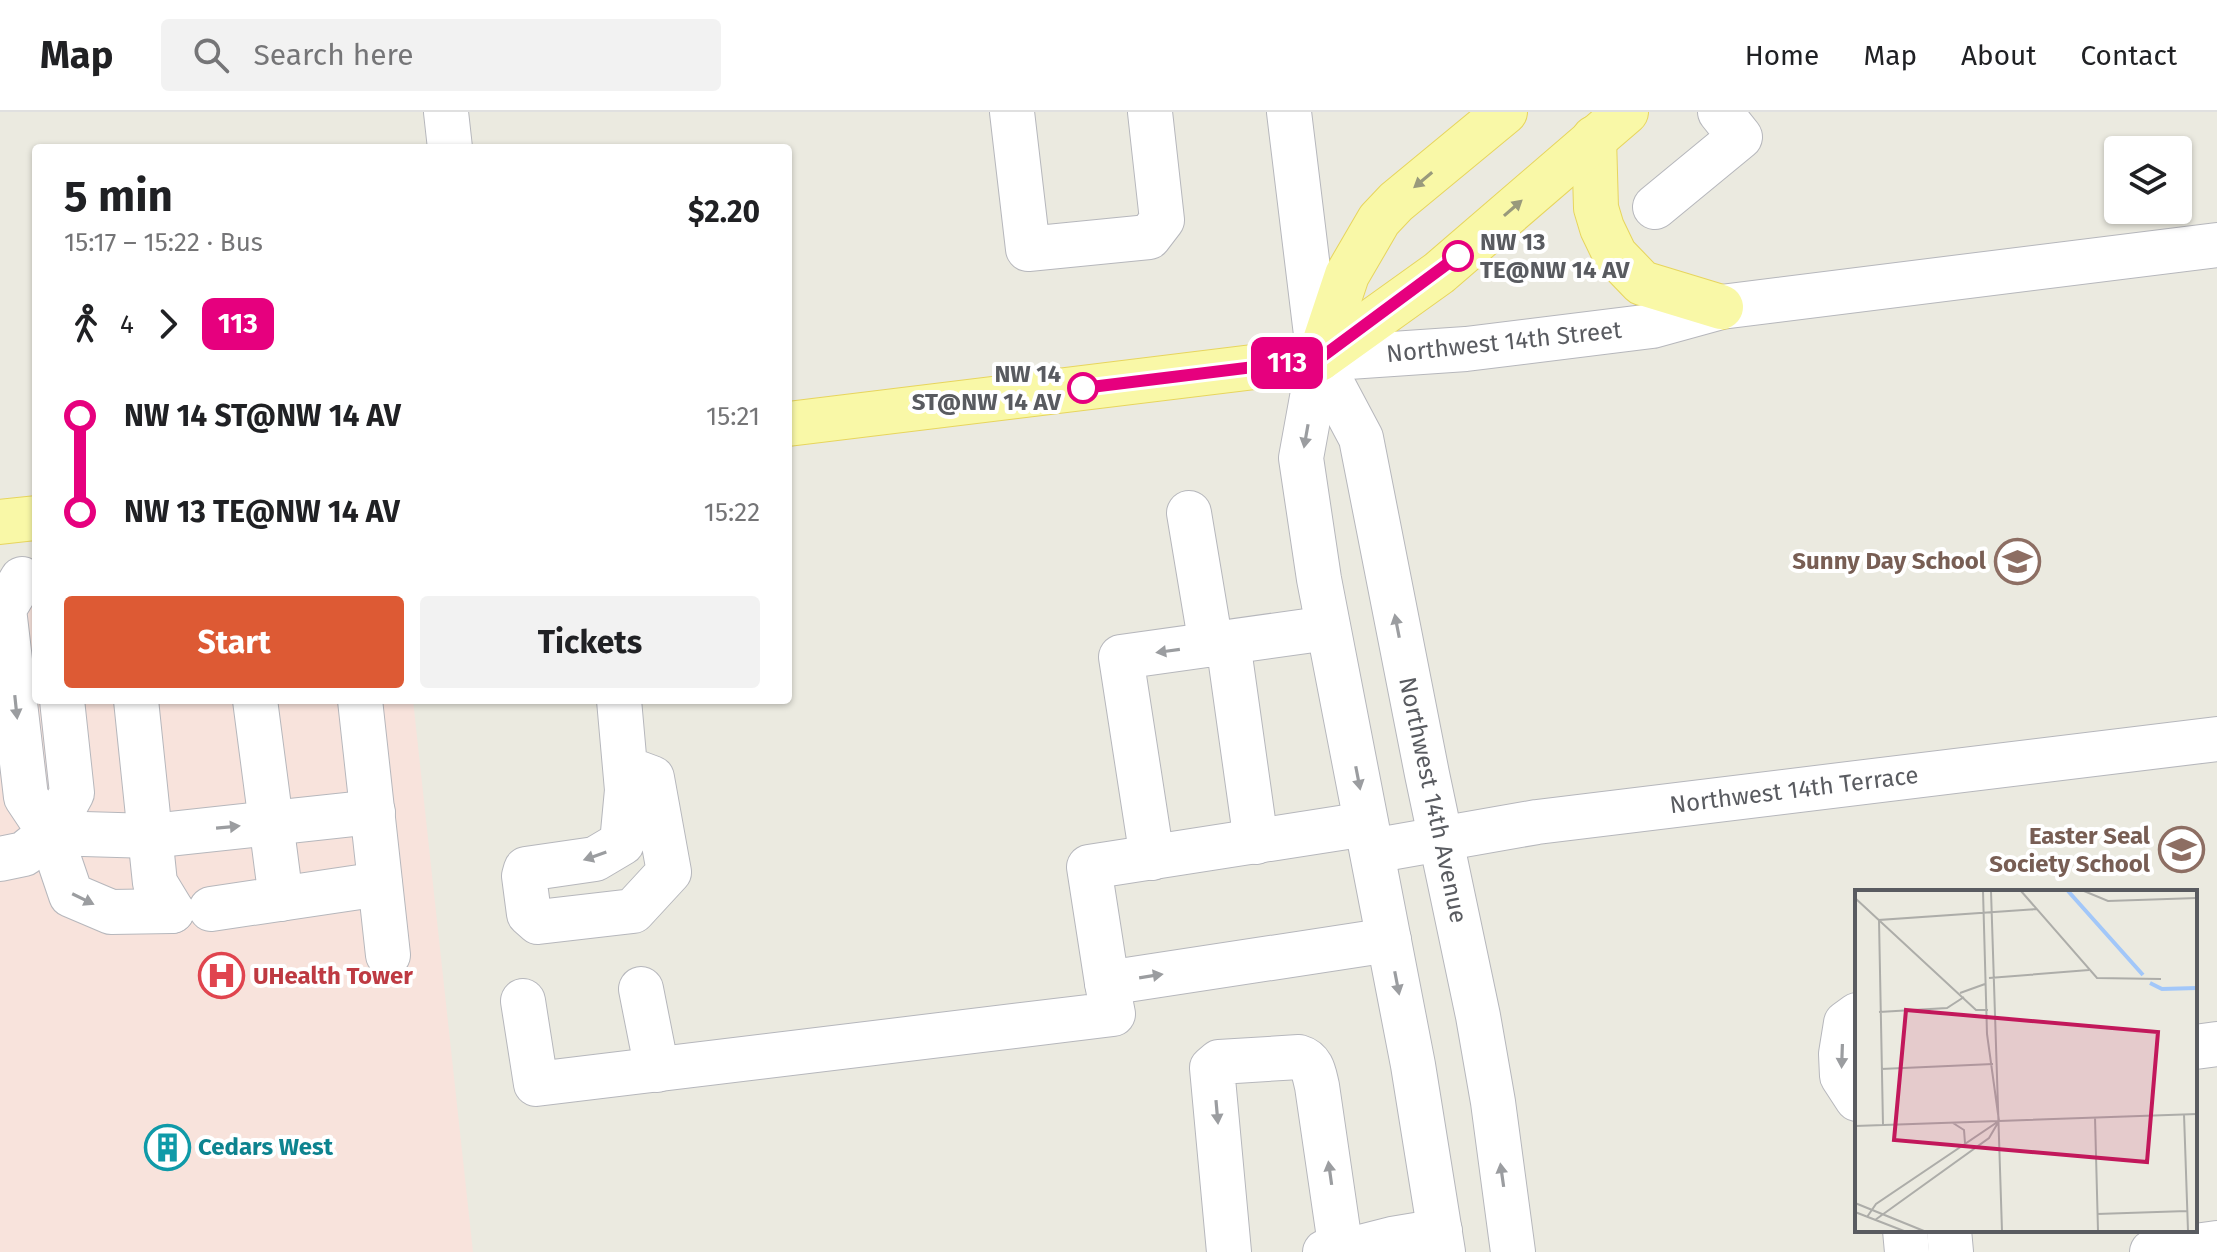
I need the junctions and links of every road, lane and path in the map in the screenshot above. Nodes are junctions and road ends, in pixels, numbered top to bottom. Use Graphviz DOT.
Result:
graph roads {
  1 [pos="446,112"];
  2 [pos="1012,112"];
  3 [pos="1150,112"];
  4 [pos="1289,112"];
  5 [pos="1505,112"];
  6 [pos="1720,112"];
  7 [pos="1610,125"];
  8 [pos="450,144"];
  9 [pos="1655,207"];
  10 [pos="2217,245"];
  11 [pos="1721,307"];
  12 [pos="1319,359"];
  13 [pos="792,424"];
  14 [pos="1189,513"];
  15 [pos="16,520"];
  16 [pos="29,585"];
  17 [pos="1328,628"];
  18 [pos="1220,644"];
  19 [pos="62,704"];
  20 [pos="136,704"];
  21 [pos="256,704"];
  22 [pos="360,704"];
  23 [pos="619,704"];
  24 [pos="2217,739"];
  25 [pos="625,768"];
  26 [pos="373,812"];
  27 [pos="271,823"];
  28 [pos="50,833"];
  29 [pos="151,836"];
  30 [pos="1369,838"];
  31 [pos="1440,839"];
  32 [pos="1256,842"];
  33 [pos="1152,858"];
  34 [pos="0,859"];
  35 [pos="380,884"];
  36 [pos="281,899"];
  37 [pos="192,910"];
  38 [pos="1389,940"];
  39 [pos="388,955"];
  40 [pos="1107,983"];
  41 [pos="641,989"];
  42 [pos="523,1001"];
  43 [pos="1855,1016"];
  44 [pos="2217,1044"];
  45 [pos="2197,1047"];
  46 [pos="657,1070"];
  47 [pos="1855,1096"];
  48 [pos="1905,1232"];
  49 [pos="1949,1232"];
  50 [pos="1442,1242"];
  51 [pos="2217,1243"];
  52 [pos="1229,1252"];
  53 [pos="1336,1252"];
  54 [pos="1513,1252"];
  55 [pos="1907,1252"];
  56 [pos="1951,1252"];
  57 [pos="2152,1252"];
  1 -- 8 [label="street"];
  2 -- 3 [label="street"];
  4 -- 12 [label="street, Northwest 14th Avenue"];
  5 -- 12 [label="main road, one-way"];
  6 -- 9 [label="street"];
  7 -- 11 [label="main road"];
  12 -- 7 [label="main road, one-way"];
  10 -- 11 [label="street, Northwest 14th Street"];
  11 -- 12 [label="street, Northwest 14th Street"];
  12 -- 13 [label="main road, Northwest 14th Street"];
  12 -- 17 [label="street, Northwest 14th Avenue, one-way"];
  31 -- 12 [label="street, Northwest 14th Avenue, one-way"];
  14 -- 18 [label="street"];
  15 -- 16 [label="street"];
  16 -- 28 [label="street, one-way"];
  17 -- 18 [label="street"];
  17 -- 30 [label="street, Northwest 14th Avenue, one-way"];
  18 -- 32 [label="street"];
  18 -- 33 [label="street, one-way"];
  19 -- 28 [label="street"];
  20 -- 29 [label="street"];
  21 -- 27 [label="street"];
  22 -- 26 [label="street"];
  23 -- 25 [label="street"];
  24 -- 31 [label="street, Northwest 14th Terrace"];
  26 -- 27 [label="street"];
  26 -- 35 [label="street"];
  29 -- 27 [label="street, one-way"];
  27 -- 36 [label="street"];
  28 -- 29 [label="street"];
  28 -- 34 [label="street"];
  28 -- 37 [label="street, one-way"];
  29 -- 37 [label="street"];
  30 -- 31 [label="street, Northwest 14th Terrace"];
  30 -- 32 [label="street, Northwest 14th Terrace"];
  30 -- 38 [label="street, Northwest 14th Avenue"];
  54 -- 31 [label="street, Northwest 14th Avenue, one-way"];
  32 -- 33 [label="street, Northwest 14th Terrace"];
  33 -- 40 [label="street, Northwest 14th Terrace"];
  35 -- 36 [label="street"];
  35 -- 39 [label="street"];
  36 -- 37 [label="street"];
  40 -- 38 [label="street, one-way"];
  38 -- 50 [label="street, Northwest 14th Avenue, one-way"];
  40 -- 46 [label="street"];
  41 -- 46 [label="street"];
  42 -- 46 [label="street"];
  43 -- 47 [label="street, one-way"];
  44 -- 45 [label="street"];
  48 -- 55 [label="street"];
  49 -- 56 [label="street"];
  50 -- 53 [label="street"];
  51 -- 57 [label="street"];
  53 -- 52 [label="street, one-way"];
}
